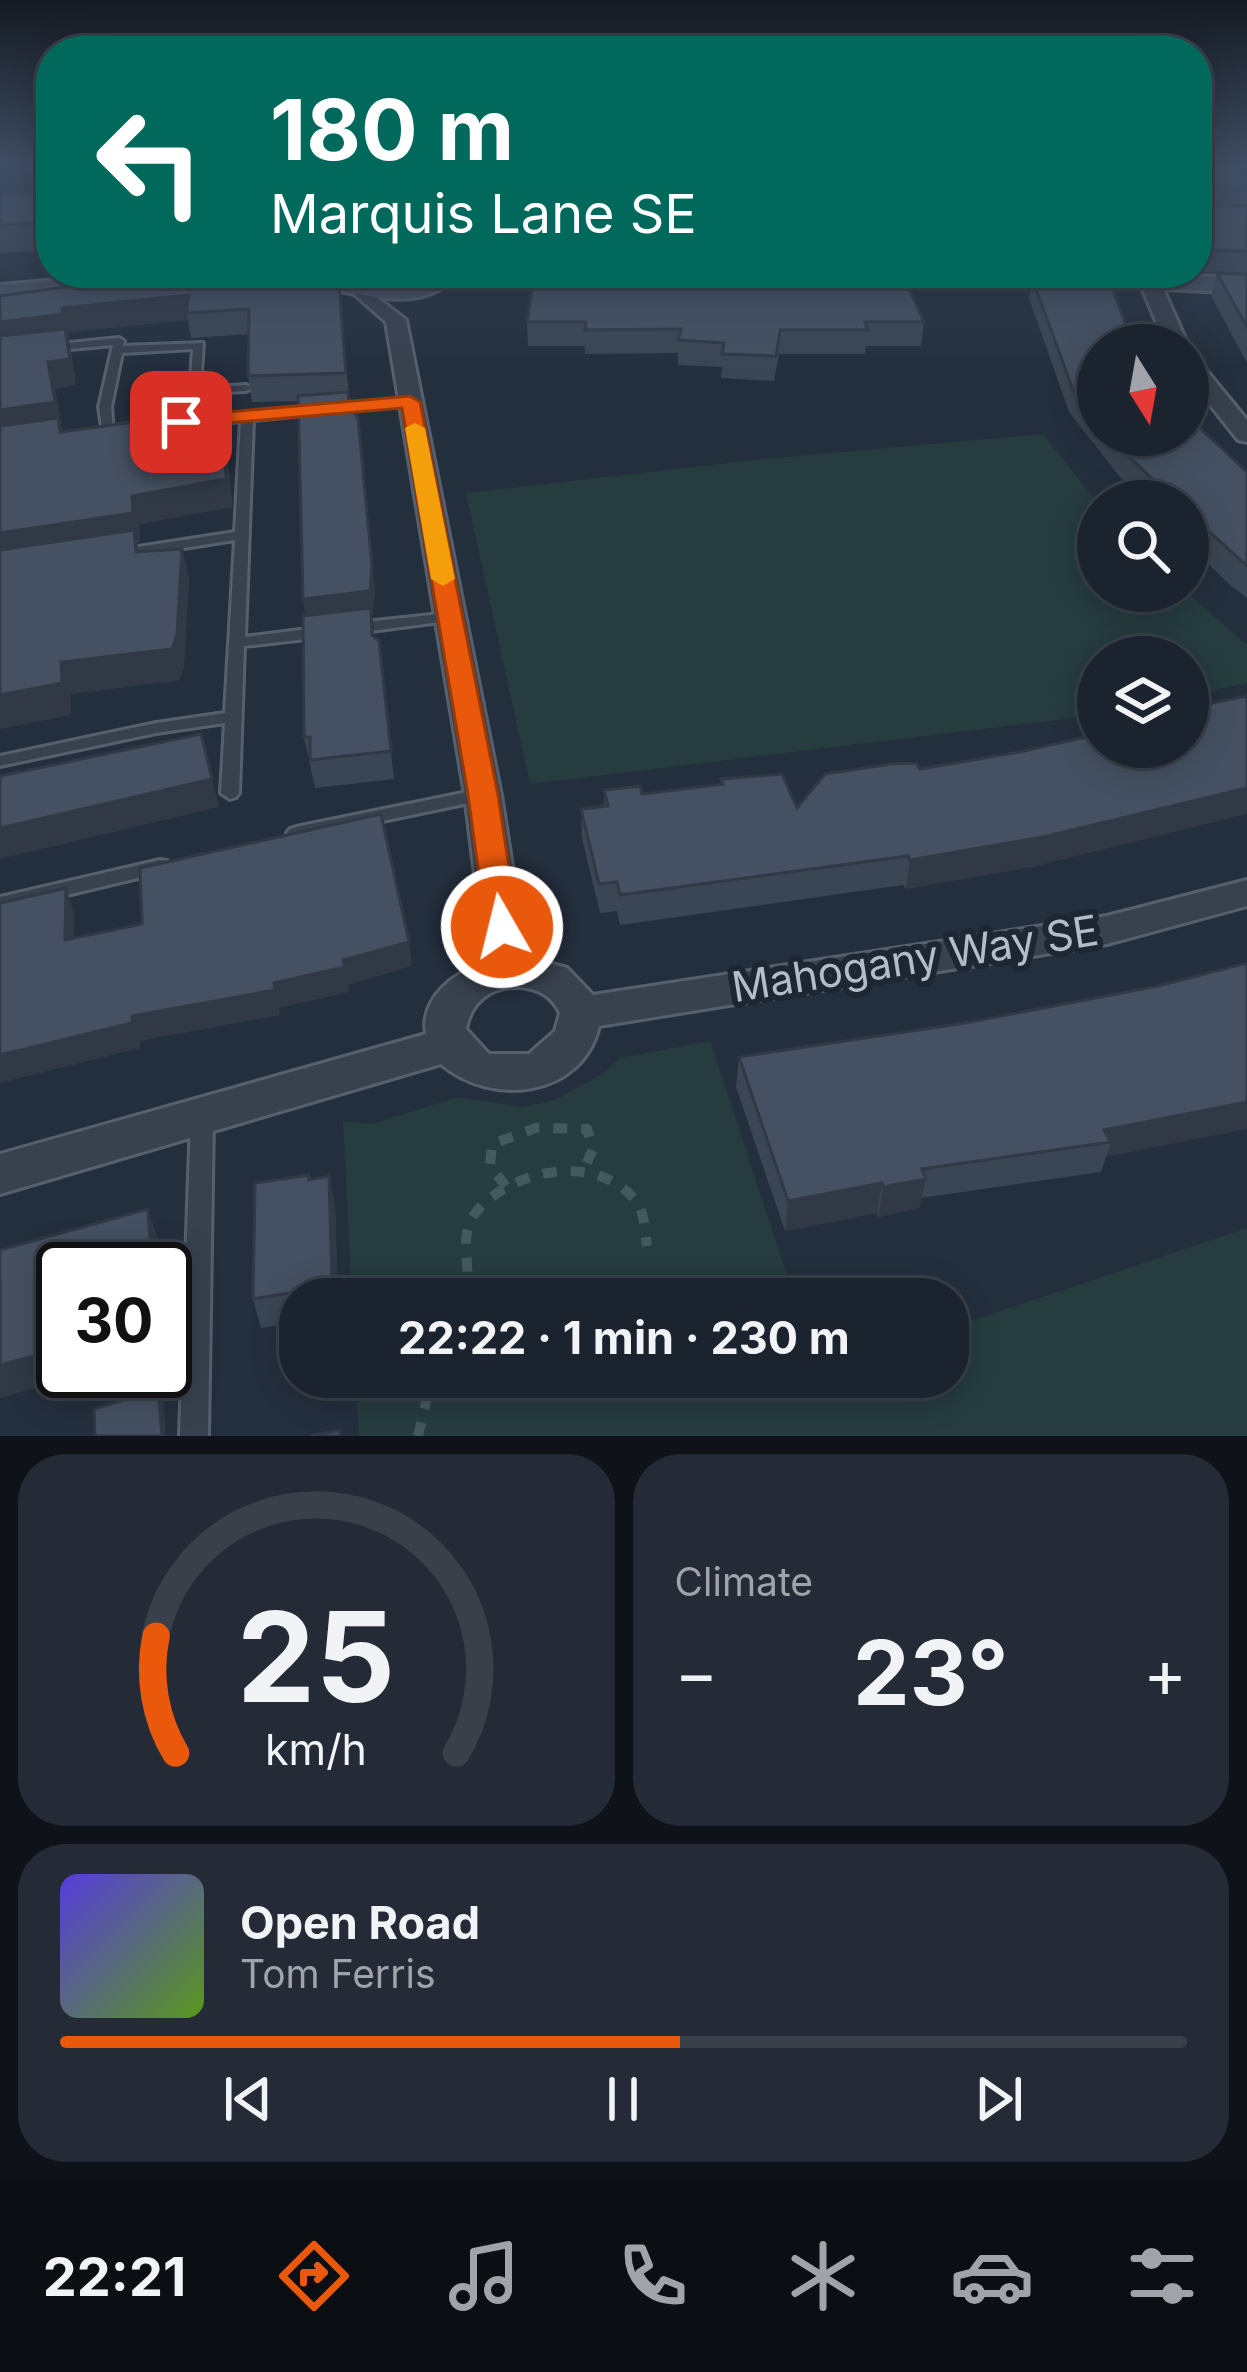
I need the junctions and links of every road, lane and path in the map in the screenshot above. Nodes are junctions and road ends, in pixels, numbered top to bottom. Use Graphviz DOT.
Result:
graph roads {
  1 [pos="1212,272"];
  2 [pos="1247,273"];
  3 [pos="1212,282"];
  4 [pos="1247,285"];
  5 [pos="58,288"];
  6 [pos="175,288"];
  7 [pos="352,288"];
  8 [pos="386,288"];
  9 [pos="420,288"];
  10 [pos="1154,288"];
  11 [pos="361,292"];
  12 [pos="0,293"];
  13 [pos="0,305"];
  14 [pos="396,320"];
  15 [pos="1168,324"];
  16 [pos="117,350"];
  17 [pos="24,351"];
  18 [pos="246,388"];
  19 [pos="1209,389"];
  20 [pos="410,402"];
  21 [pos="247,416"];
  22 [pos="107,431"];
  23 [pos="85,434"];
  24 [pos="1247,435"];
  25 [pos="243,535"];
  26 [pos="93,558"];
  27 [pos="450,616"];
  28 [pos="239,642"];
  29 [pos="235,717"];
  30 [pos="0,761"];
  31 [pos="230,793"];
  32 [pos="483,795"];
  33 [pos="269,840"];
  34 [pos="179,861"];
  35 [pos="1247,893"];
  36 [pos="0,904"];
  37 [pos="508,970"];
  38 [pos="581,1013"];
  39 [pos="449,1045"];
  40 [pos="532,1114"];
  41 [pos="202,1118"];
  42 [pos="536,1128"];
  43 [pos="583,1170"];
  44 [pos="0,1174"];
  45 [pos="506,1186"];
  46 [pos="646,1246"];
  47 [pos="472,1278"];
  48 [pos="427,1398"];
  49 [pos="194,1436"];
  50 [pos="418,1436"];
  1 -- 2 [label="street"];
  3 -- 4 [label="street"];
  5 -- 12 [label="street"];
  6 -- 13 [label="street"];
  7 -- 11 [label="street"];
  8 -- 11 [label="street"];
  9 -- 14 [label="street"];
  10 -- 15 [label="street"];
  11 -- 14 [label="street"];
  14 -- 20 [label="street"];
  16 -- 17 [label="lane"];
  16 -- 18 [label="lane"];
  16 -- 22 [label="lane"];
  19 -- 24 [label="street"];
  20 -- 21 [label="lane"];
  20 -- 27 [label="street"];
  21 -- 22 [label="lane"];
  21 -- 25 [label="lane"];
  22 -- 23 [label="lane"];
  25 -- 26 [label="lane"];
  25 -- 28 [label="lane"];
  27 -- 28 [label="lane"];
  27 -- 32 [label="street"];
  28 -- 29 [label="lane"];
  29 -- 30 [label="lane"];
  29 -- 31 [label="lane"];
  32 -- 33 [label="lane"];
  32 -- 37 [label="street"];
  34 -- 36 [label="lane"];
  35 -- 38 [label="street, Mahogany Way SE"];
  37 -- 38 [label="street"];
  37 -- 39 [label="street"];
  38 -- 39 [label="street"];
  39 -- 41 [label="street"];
  40 -- 42 [label="path"];
  41 -- 44 [label="street"];
  41 -- 49 [label="lane"];
  42 -- 43 [label="path"];
  42 -- 45 [label="path"];
  43 -- 45 [label="path"];
  43 -- 46 [label="path"];
  45 -- 47 [label="path"];
  48 -- 50 [label="path"];
}
